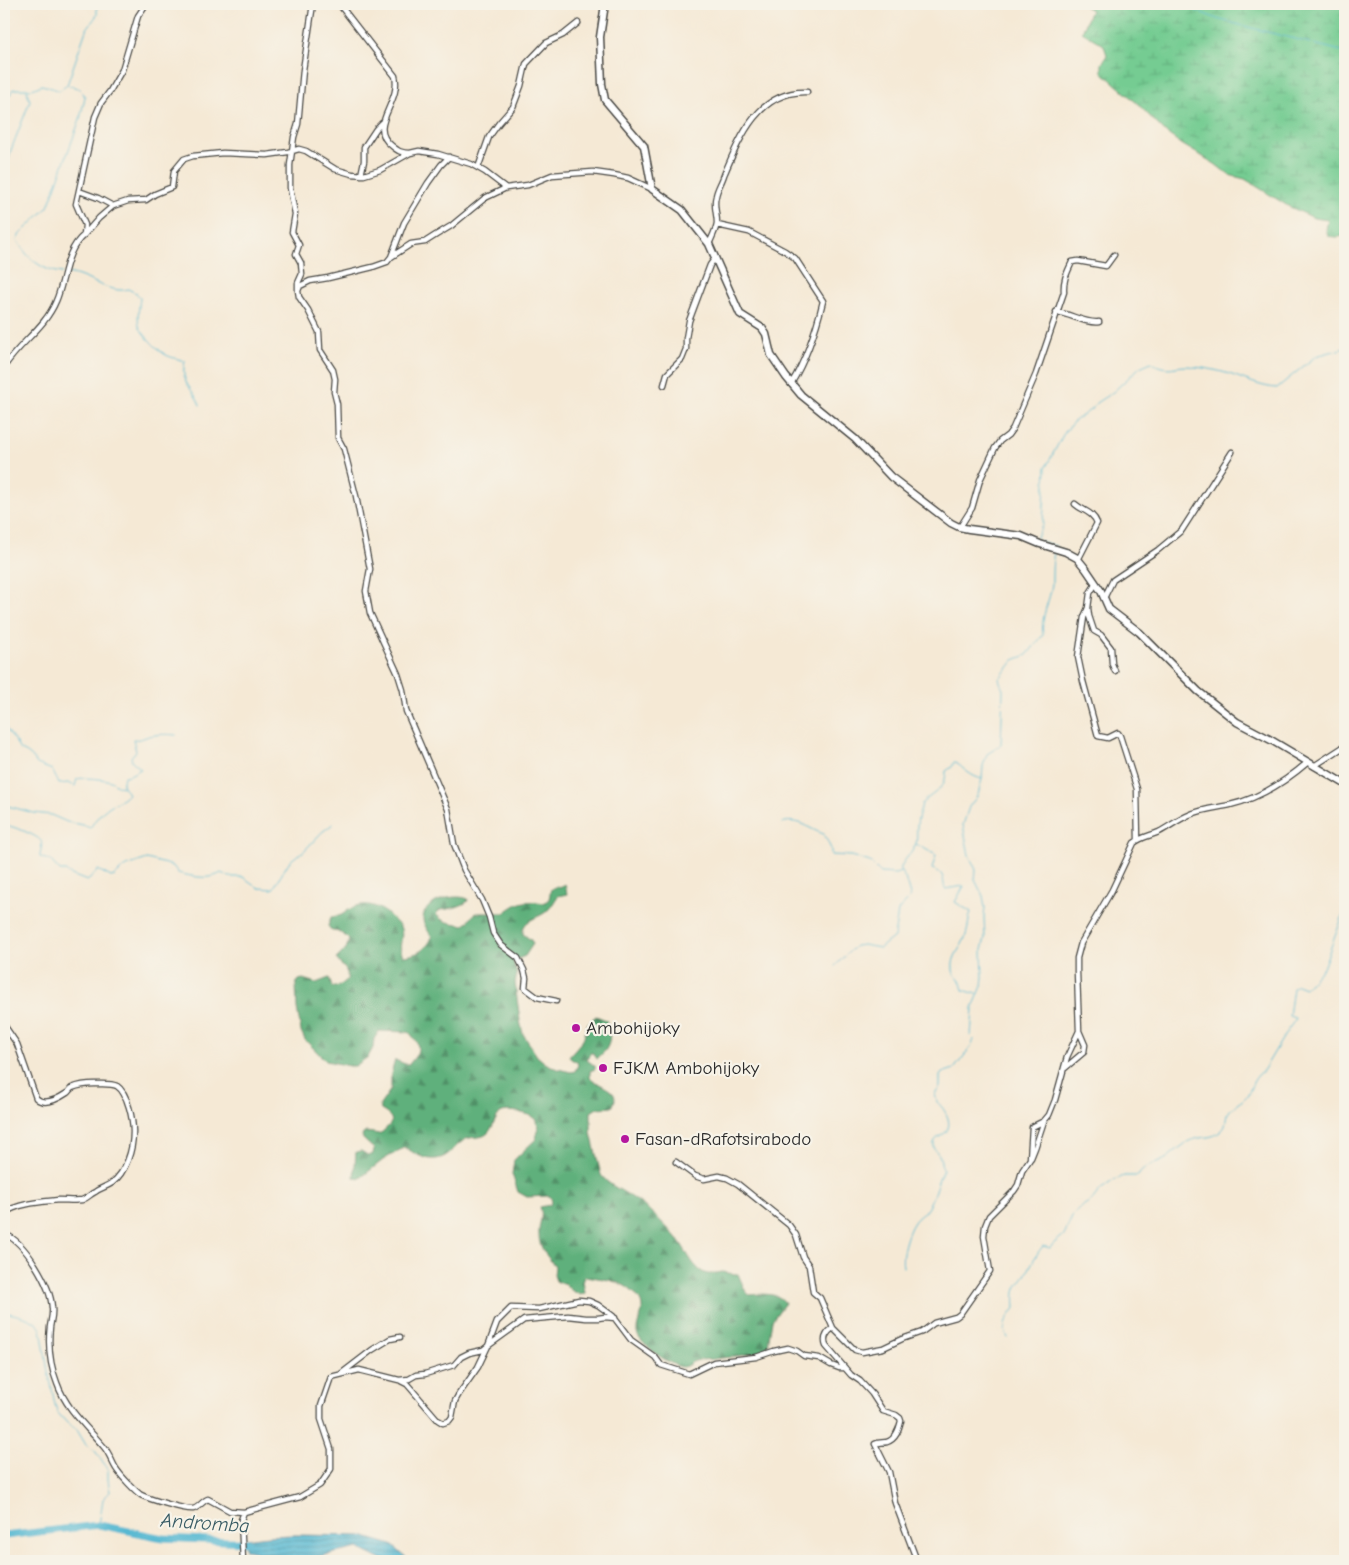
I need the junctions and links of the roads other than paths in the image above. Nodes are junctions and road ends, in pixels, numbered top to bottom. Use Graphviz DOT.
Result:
graph roads {
  1 [pos="146,4"];
  2 [pos="313,4"];
  3 [pos="339,4"];
  4 [pos="605,4"];
  5 [pos="578,23"];
  6 [pos="808,92"];
  7 [pos="383,122"];
  8 [pos="291,151"];
  9 [pos="410,153"];
  10 [pos="449,157"];
  11 [pos="478,168"];
  12 [pos="361,175"];
  13 [pos="506,188"];
  14 [pos="652,189"];
  15 [pos="79,191"];
  16 [pos="113,206"];
  17 [pos="717,225"];
  18 [pos="84,235"];
  19 [pos="709,244"];
  20 [pos="1114,255"];
  21 [pos="391,257"];
  22 [pos="716,258"];
  23 [pos="298,291"];
  24 [pos="1056,312"];
  25 [pos="1099,322"];
  26 [pos="4,367"];
  27 [pos="791,384"];
  28 [pos="664,385"];
  29 [pos="1232,452"];
  30 [pos="1075,504"];
  31 [pos="960,527"];
  32 [pos="1078,560"];
  33 [pos="1095,584"];
  34 [pos="1104,598"];
  35 [pos="1088,608"];
  36 [pos="1115,671"];
  37 [pos="1345,746"];
  38 [pos="1308,762"];
  39 [pos="1314,766"];
  40 [pos="1345,784"];
  41 [pos="1138,840"];
  42 [pos="556,1001"];
  43 [pos="4,1025"];
  44 [pos="1079,1030"];
  45 [pos="1064,1069"];
  46 [pos="1044,1121"];
  47 [pos="1030,1159"];
  48 [pos="676,1162"];
  49 [pos="4,1213"];
  50 [pos="4,1234"];
  51 [pos="615,1318"];
  52 [pos="833,1328"];
  53 [pos="400,1337"];
  54 [pos="488,1346"];
  55 [pos="845,1368"];
  56 [pos="341,1374"];
  57 [pos="399,1380"];
  58 [pos="244,1512"];
  59 [pos="243,1561"];
  60 [pos="917,1561"];
  1 -- 15 [label="street"];
  2 -- 8 [label="street"];
  3 -- 7 [label="street"];
  4 -- 14 [label="street"];
  5 -- 11 [label="street"];
  6 -- 17 [label="street"];
  7 -- 9 [label="street"];
  7 -- 12 [label="street"];
  8 -- 12 [label="street"];
  8 -- 16 [label="street"];
  8 -- 23 [label="street"];
  9 -- 10 [label="street"];
  9 -- 12 [label="street"];
  10 -- 11 [label="street"];
  10 -- 21 [label="street"];
  11 -- 13 [label="street"];
  13 -- 14 [label="street"];
  13 -- 21 [label="street"];
  14 -- 19 [label="street"];
  15 -- 16 [label="street"];
  15 -- 18 [label="street"];
  16 -- 18 [label="street"];
  17 -- 19 [label="street"];
  17 -- 27 [label="street"];
  18 -- 26 [label="street"];
  19 -- 22 [label="street"];
  20 -- 24 [label="street"];
  21 -- 23 [label="street"];
  22 -- 27 [label="street"];
  22 -- 28 [label="street"];
  23 -- 42 [label="street"];
  24 -- 25 [label="street"];
  24 -- 31 [label="street"];
  27 -- 31 [label="street"];
  29 -- 34 [label="street"];
  30 -- 32 [label="street"];
  31 -- 32 [label="street"];
  32 -- 33 [label="street"];
  33 -- 34 [label="street"];
  33 -- 35 [label="street"];
  34 -- 38 [label="street"];
  35 -- 36 [label="street"];
  35 -- 41 [label="street"];
  37 -- 39 [label="street"];
  38 -- 39 [label="street"];
  38 -- 41 [label="street"];
  39 -- 40 [label="street"];
  41 -- 44 [label="street"];
  43 -- 49 [label="street"];
  44 -- 45 [label="street"];
  44 -- 45 [label="street"];
  45 -- 46 [label="street"];
  46 -- 47 [label="street"];
  46 -- 47 [label="street"];
  47 -- 52 [label="street"];
  48 -- 52 [label="street"];
  50 -- 58 [label="street"];
  51 -- 54 [label="street"];
  51 -- 54 [label="street"];
  51 -- 55 [label="street"];
  52 -- 55 [label="street"];
  53 -- 56 [label="street"];
  54 -- 57 [label="street"];
  54 -- 57 [label="street"];
  55 -- 60 [label="street"];
  56 -- 57 [label="street"];
  56 -- 58 [label="street"];
  58 -- 59 [label="street"];
}
